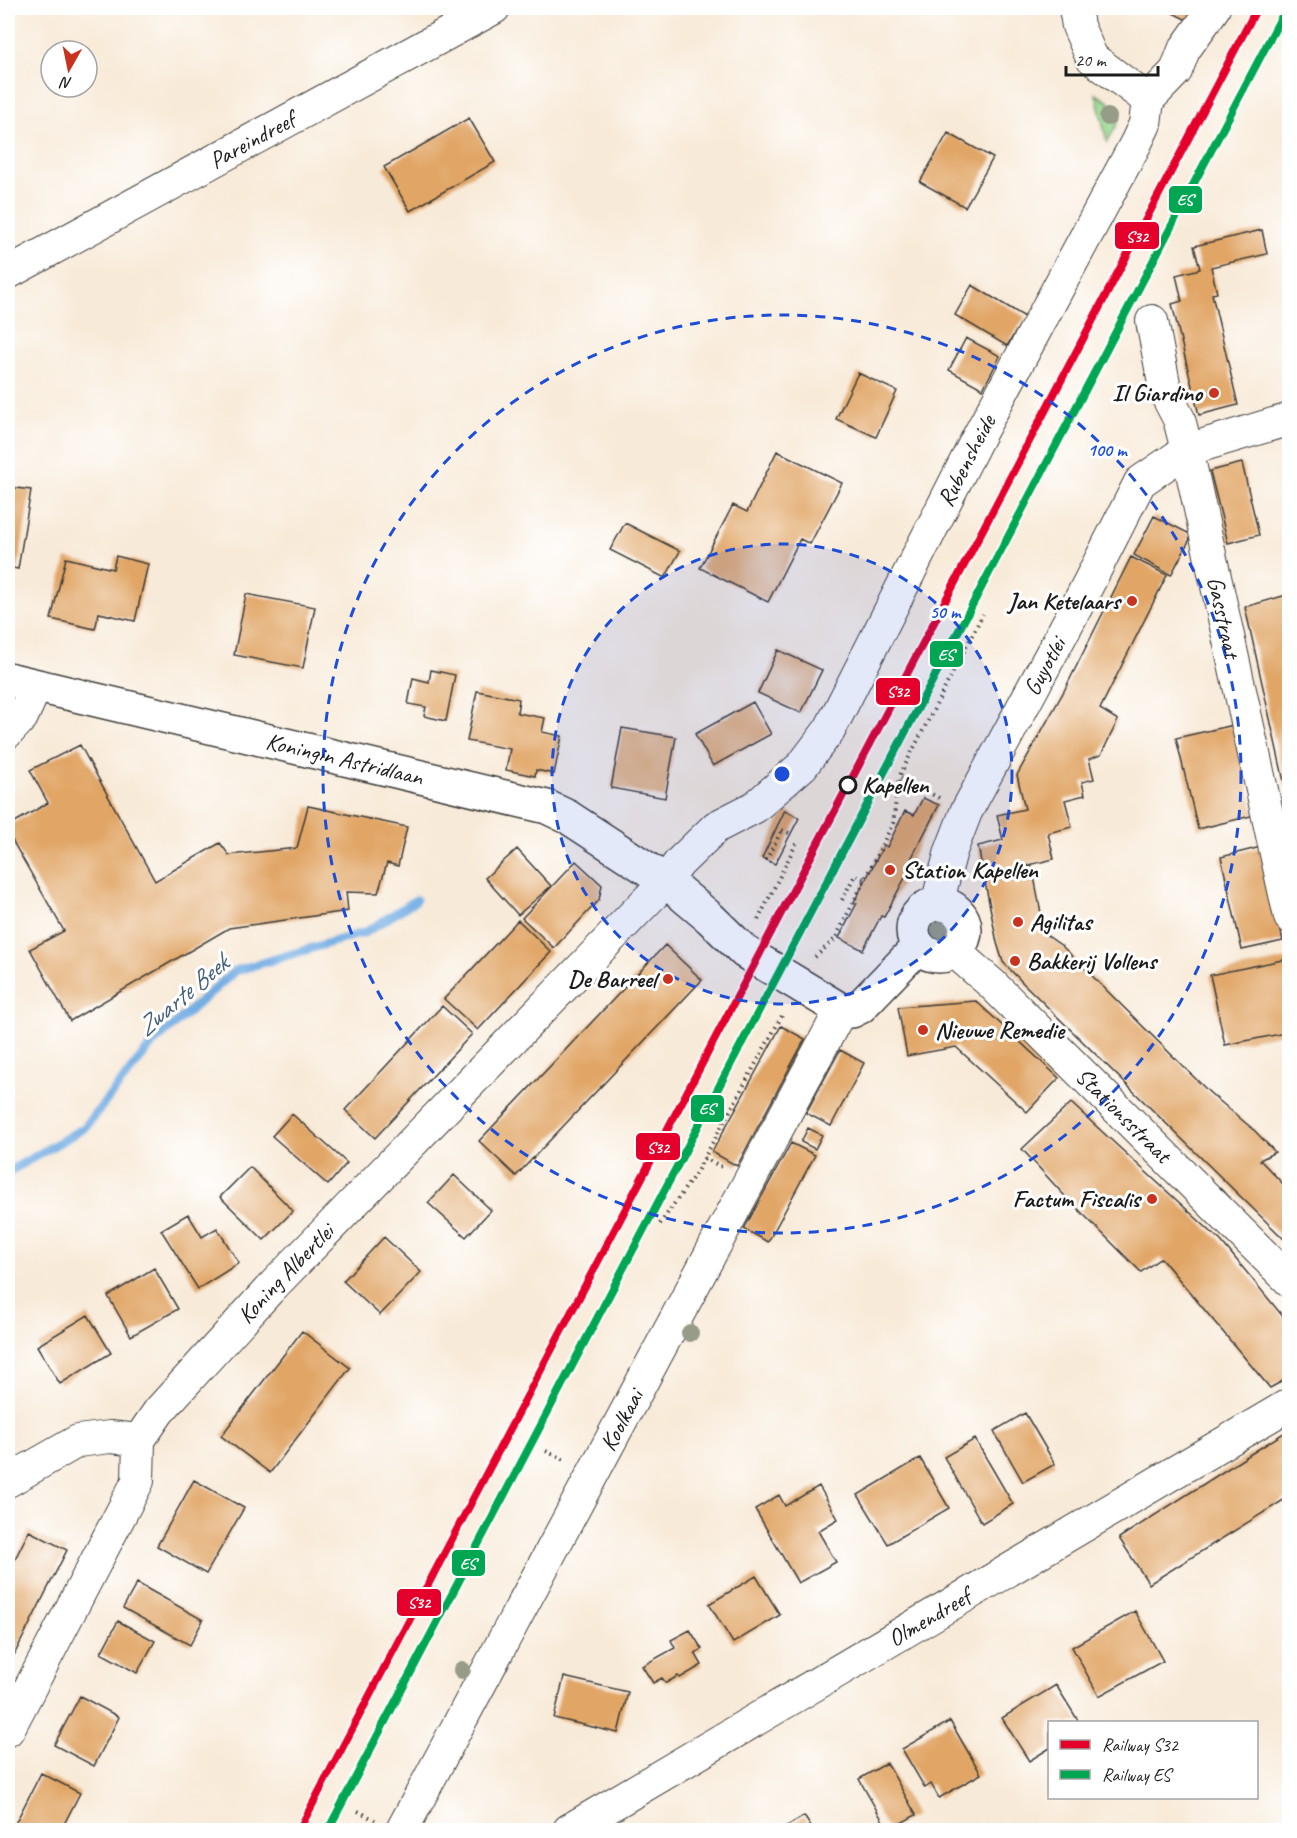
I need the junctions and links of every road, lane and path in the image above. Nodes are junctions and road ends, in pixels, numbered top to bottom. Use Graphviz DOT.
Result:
graph roads {
  1 [pos="494,8"];
  2 [pos="1075,8"];
  3 [pos="1214,8"];
  4 [pos="1148,100"];
  5 [pos="8,273"];
  6 [pos="1152,321"];
  7 [pos="1290,419"];
  8 [pos="1187,450"];
  9 [pos="983,614"];
  10 [pos="22,683"];
  11 [pos="8,732"];
  12 [pos="899,777"];
  13 [pos="966,812"];
  14 [pos="776,827"];
  15 [pos="782,830"];
  16 [pos="791,834"];
  17 [pos="797,842"];
  18 [pos="766,860"];
  19 [pos="864,879"];
  20 [pos="666,881"];
  21 [pos="842,900"];
  22 [pos="937,904"];
  23 [pos="1290,917"];
  24 [pos="735,945"];
  25 [pos="919,946"];
  26 [pos="954,951"];
  27 [pos="799,984"];
  28 [pos="841,1011"];
  29 [pos="660,1224"];
  30 [pos="1290,1281"];
  31 [pos="1290,1404"];
  32 [pos="139,1440"];
  33 [pos="546,1451"];
  34 [pos="557,1456"];
  35 [pos="8,1481"];
  36 [pos="8,1730"];
  37 [pos="358,1812"];
  38 [pos="369,1818"];
  39 [pos="402,1830"];
  40 [pos="569,1830"];
  1 -- 5 [label="street, Pareindreef"];
  2 -- 4 [label="street"];
  3 -- 4 [label="street"];
  4 -- 20 [label="street, Rubensheide"];
  6 -- 8 [label="street, Gasstraat"];
  7 -- 8 [label="street, Guyotlei"];
  8 -- 13 [label="street, Guyotlei"];
  8 -- 23 [label="street, Gasstraat"];
  9 -- 12 [label="path"];
  10 -- 11 [label="street"];
  10 -- 20 [label="street, Koningin Astridlaan"];
  12 -- 13 [label="path"];
  12 -- 19 [label="path"];
  13 -- 22 [label="street, Guyotlei"];
  14 -- 15 [label="path"];
  15 -- 16 [label="path"];
  15 -- 18 [label="path"];
  17 -- 24 [label="path"];
  19 -- 21 [label="path"];
  19 -- 27 [label="path"];
  20 -- 24 [label="street"];
  20 -- 32 [label="street, Koning Albertlei"];
  22 -- 25 [label="street"];
  22 -- 26 [label="street"];
  24 -- 27 [label="street"];
  25 -- 26 [label="street"];
  25 -- 28 [label="street"];
  26 -- 30 [label="street, Stationsstraat"];
  27 -- 28 [label="street"];
  27 -- 29 [label="path"];
  28 -- 39 [label="street, Koolkaai"];
  31 -- 40 [label="street, Olmendreef"];
  32 -- 35 [label="street"];
  32 -- 36 [label="street"];
  33 -- 34 [label="path"];
  37 -- 38 [label="path"];
}
